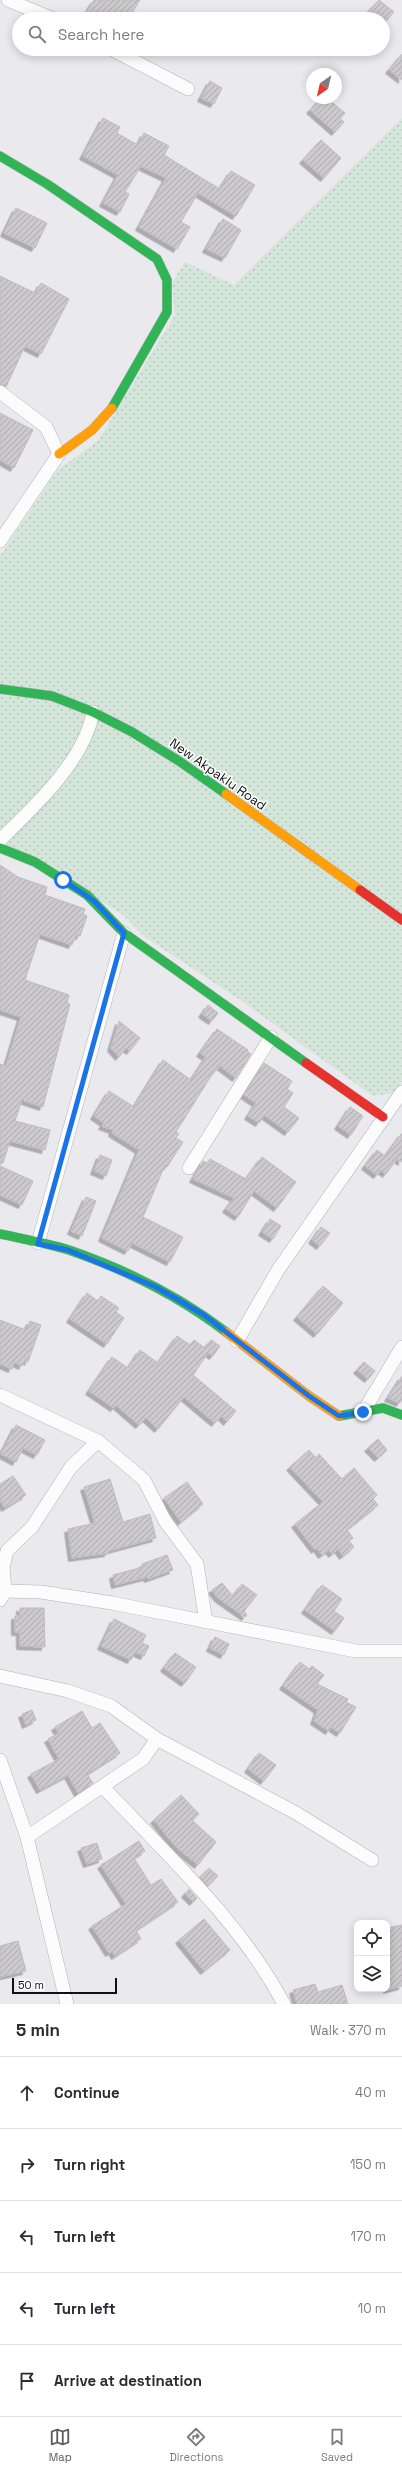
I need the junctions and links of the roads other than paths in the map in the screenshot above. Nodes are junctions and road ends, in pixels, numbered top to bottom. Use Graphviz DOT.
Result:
graph roads {
  1 [pos="8,0"];
  2 [pos="36,12"];
  3 [pos="124,56"];
  4 [pos="188,90"];
  5 [pos="0,156"];
  6 [pos="0,392"];
  7 [pos="59,454"];
  8 [pos="0,541"];
  9 [pos="0,689"];
  10 [pos="93,712"];
  11 [pos="0,840"];
  12 [pos="0,848"];
  13 [pos="402,920"];
  14 [pos="124,933"];
  15 [pos="271,1037"];
  16 [pos="402,1092"];
  17 [pos="383,1116"];
  18 [pos="189,1168"];
  19 [pos="0,1234"];
  20 [pos="38,1244"];
  21 [pos="237,1341"];
  22 [pos="402,1347"];
  23 [pos="0,1395"];
  24 [pos="363,1412"];
  25 [pos="402,1415"];
  26 [pos="98,1441"];
  27 [pos="2,1596"];
  28 [pos="206,1622"];
  29 [pos="402,1651"];
  30 [pos="0,1676"];
  31 [pos="157,1739"];
  32 [pos="0,1760"];
  33 [pos="103,1787"];
  34 [pos="27,1837"];
  35 [pos="372,1860"];
  36 [pos="66,2004"];
  37 [pos="284,2004"];
  1 -- 2 [label="street"];
  3 -- 4 [label="street"];
  5 -- 7 [label="street"];
  6 -- 7 [label="street"];
  7 -- 8 [label="street"];
  9 -- 10 [label="street, New Akpaklu Road"];
  10 -- 11 [label="street"];
  10 -- 13 [label="street, New Akpaklu Road"];
  12 -- 14 [label="street"];
  14 -- 15 [label="street"];
  14 -- 20 [label="street"];
  15 -- 17 [label="street"];
  15 -- 18 [label="street"];
  16 -- 17 [label="street"];
  17 -- 21 [label="street"];
  19 -- 20 [label="street"];
  20 -- 21 [label="street"];
  21 -- 24 [label="street"];
  22 -- 24 [label="street"];
  23 -- 26 [label="street"];
  24 -- 25 [label="street"];
  26 -- 27 [label="street"];
  26 -- 28 [label="street"];
  27 -- 28 [label="street"];
  28 -- 29 [label="street"];
  30 -- 31 [label="street"];
  31 -- 33 [label="street"];
  31 -- 35 [label="street"];
  32 -- 34 [label="street"];
  33 -- 34 [label="street"];
  33 -- 37 [label="street"];
  34 -- 36 [label="street"];
}
